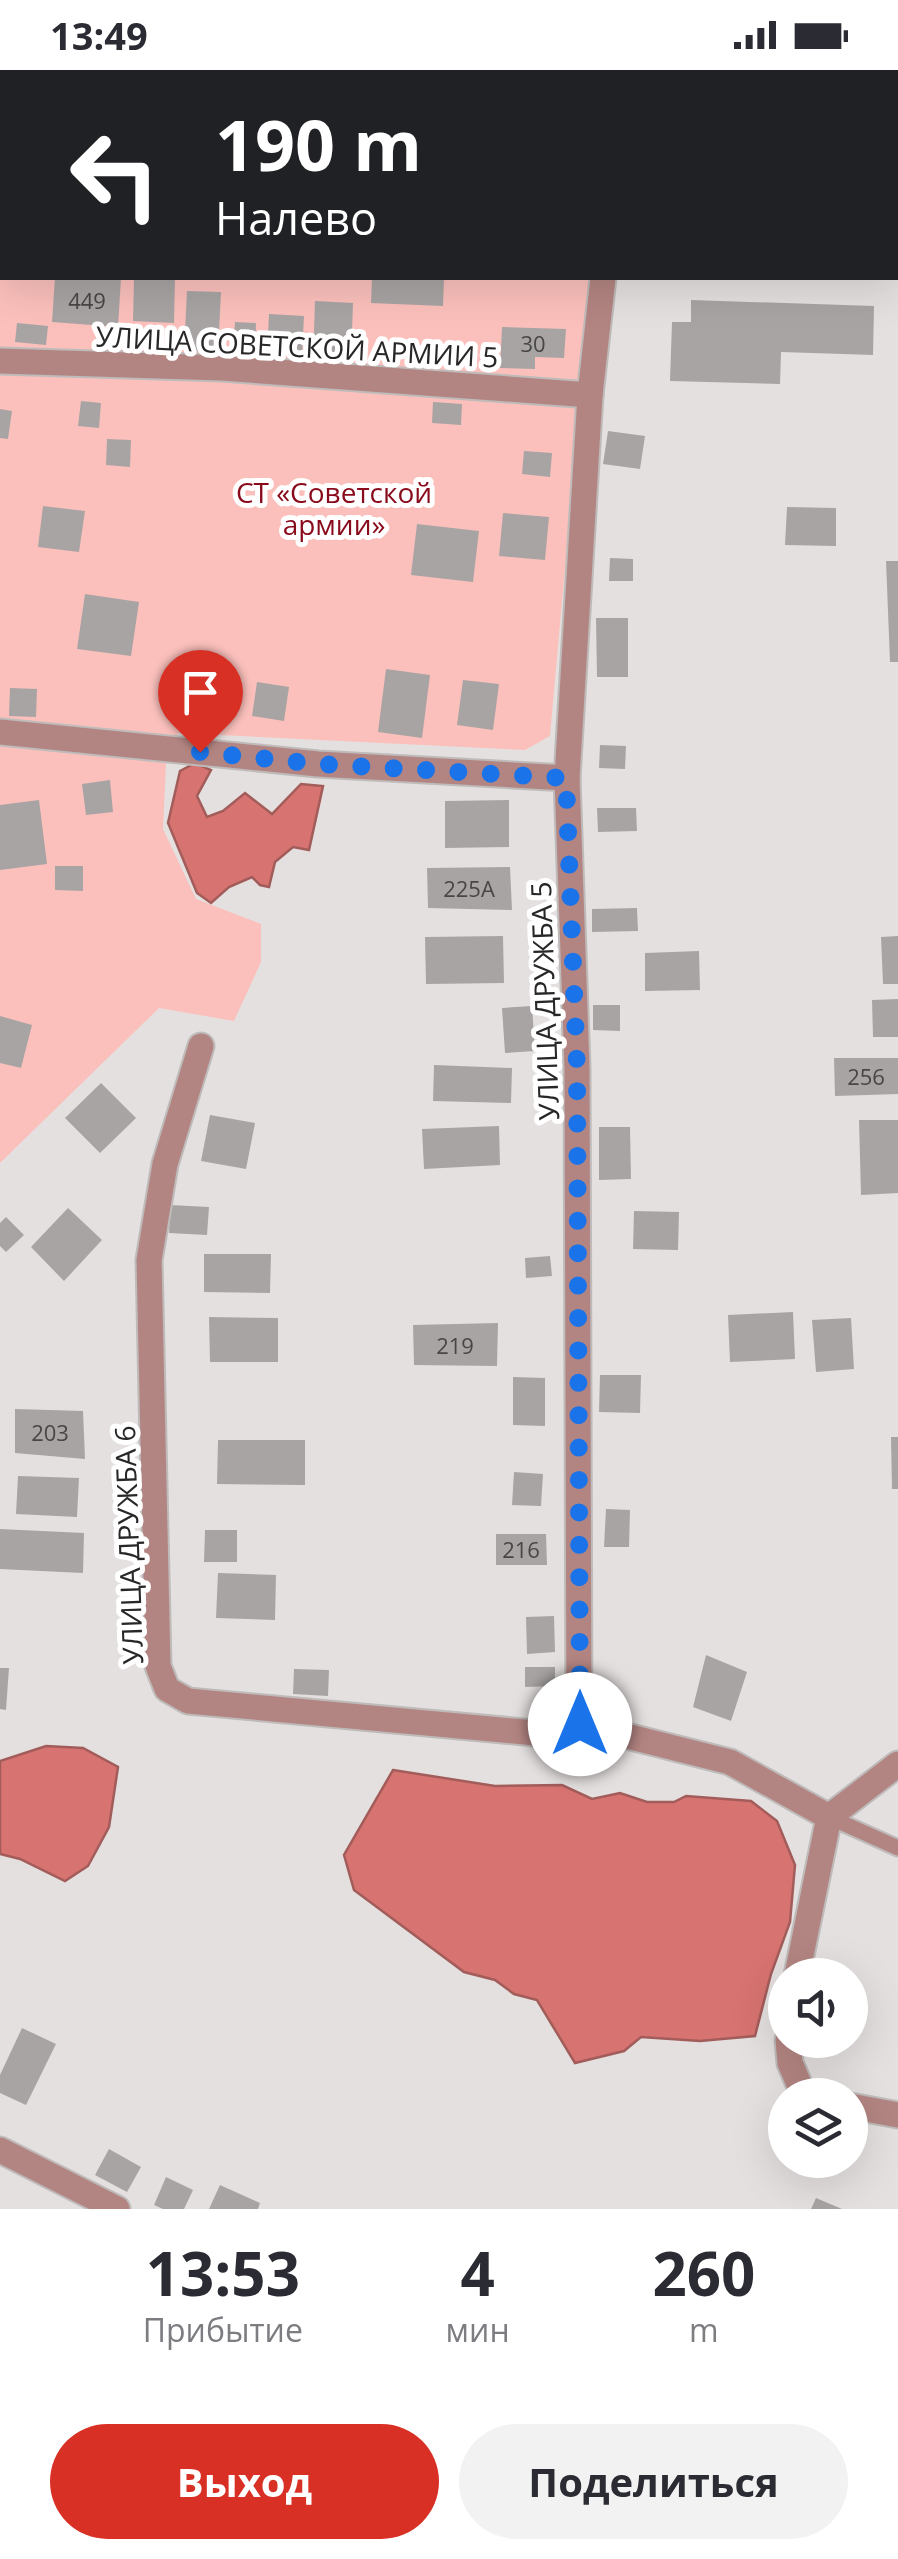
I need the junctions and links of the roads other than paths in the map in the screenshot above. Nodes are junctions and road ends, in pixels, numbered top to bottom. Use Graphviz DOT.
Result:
graph roads {
  1 [pos="602,280"];
  2 [pos="0,361"];
  3 [pos="590,395"];
  4 [pos="0,732"];
  5 [pos="566,778"];
  6 [pos="201,1046"];
  7 [pos="580,1724"];
  8 [pos="898,1764"];
  9 [pos="829,1816"];
  10 [pos="898,1848"];
  11 [pos="801,1958"];
  12 [pos="868,2109"];
  13 [pos="898,2115"];
  14 [pos="0,2150"];
  15 [pos="117,2209"];
  1 -- 3 [label="street, УЛИЦА ДРУЖБА 5"];
  2 -- 3 [label="street, УЛИЦА СОВЕТСКОЙ АРМИИ 5"];
  3 -- 5 [label="street, УЛИЦА ДРУЖБА 5"];
  4 -- 5 [label="street"];
  5 -- 7 [label="street, УЛИЦА ДРУЖБА 5"];
  6 -- 7 [label="street, УЛИЦА ДРУЖБА 6"];
  7 -- 9 [label="street"];
  8 -- 9 [label="street"];
  9 -- 10 [label="lane"];
  9 -- 11 [label="street"];
  12 -- 13 [label="street"];
  14 -- 15 [label="street"];
}
